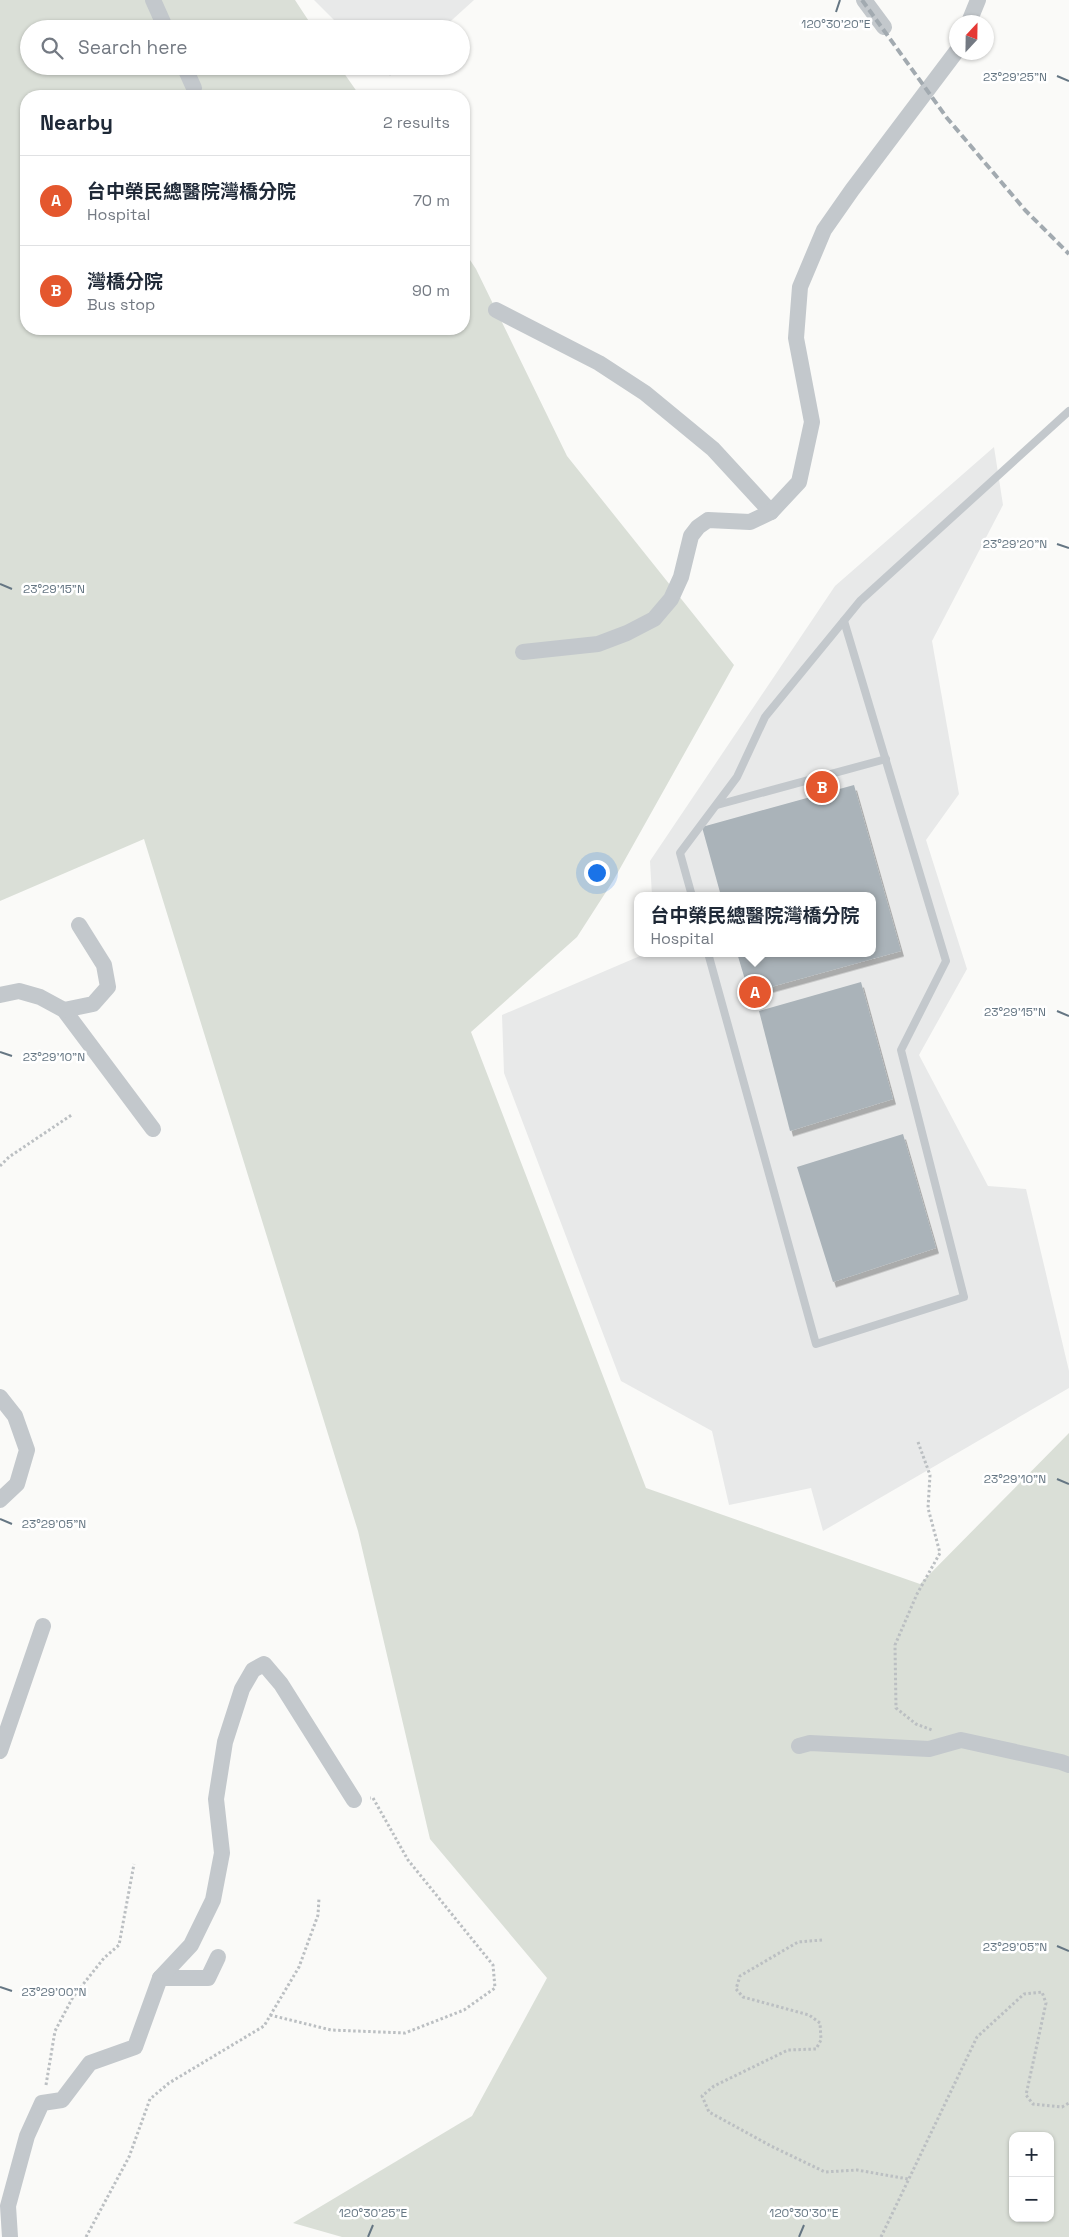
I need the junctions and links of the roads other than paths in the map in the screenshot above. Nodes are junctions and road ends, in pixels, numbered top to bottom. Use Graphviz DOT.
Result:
graph roads {
  1 [pos="153,0"];
  2 [pos="864,0"];
  3 [pos="978,0"];
  4 [pos="973,15"];
  5 [pos="162,20"];
  6 [pos="884,27"];
  7 [pos="950,60"];
  8 [pos="188,75"];
  9 [pos="194,88"];
  10 [pos="496,310"];
  11 [pos="1069,411"];
  12 [pos="771,512"];
  13 [pos="844,621"];
  14 [pos="523,652"];
  15 [pos="886,760"];
  16 [pos="717,805"];
  17 [pos="691,892"];
  18 [pos="79,925"];
  19 [pos="709,957"];
  20 [pos="0,995"];
  21 [pos="64,1010"];
  22 [pos="153,1129"];
  23 [pos="0,1397"];
  24 [pos="0,1500"];
  25 [pos="43,1626"];
  26 [pos="799,1746"];
  27 [pos="0,1752"];
  28 [pos="1069,1765"];
  29 [pos="354,1800"];
  30 [pos="218,1957"];
  31 [pos="160,1978"];
  32 [pos="10,2237"];
  1 -- 5 [label="street"];
  2 -- 6 [label="street"];
  3 -- 4 [label="street"];
  7 -- 12 [label="street"];
  8 -- 9 [label="street"];
  10 -- 12 [label="street"];
  11 -- 13 [label="lane"];
  12 -- 14 [label="street"];
  13 -- 15 [label="lane"];
  13 -- 16 [label="lane"];
  15 -- 16 [label="lane"];
  15 -- 19 [label="lane"];
  16 -- 17 [label="lane"];
  18 -- 21 [label="street"];
  20 -- 21 [label="street"];
  21 -- 22 [label="street"];
  23 -- 24 [label="street"];
  25 -- 27 [label="street"];
  26 -- 28 [label="street"];
  29 -- 31 [label="street"];
  30 -- 31 [label="street"];
  31 -- 32 [label="street"];
}
